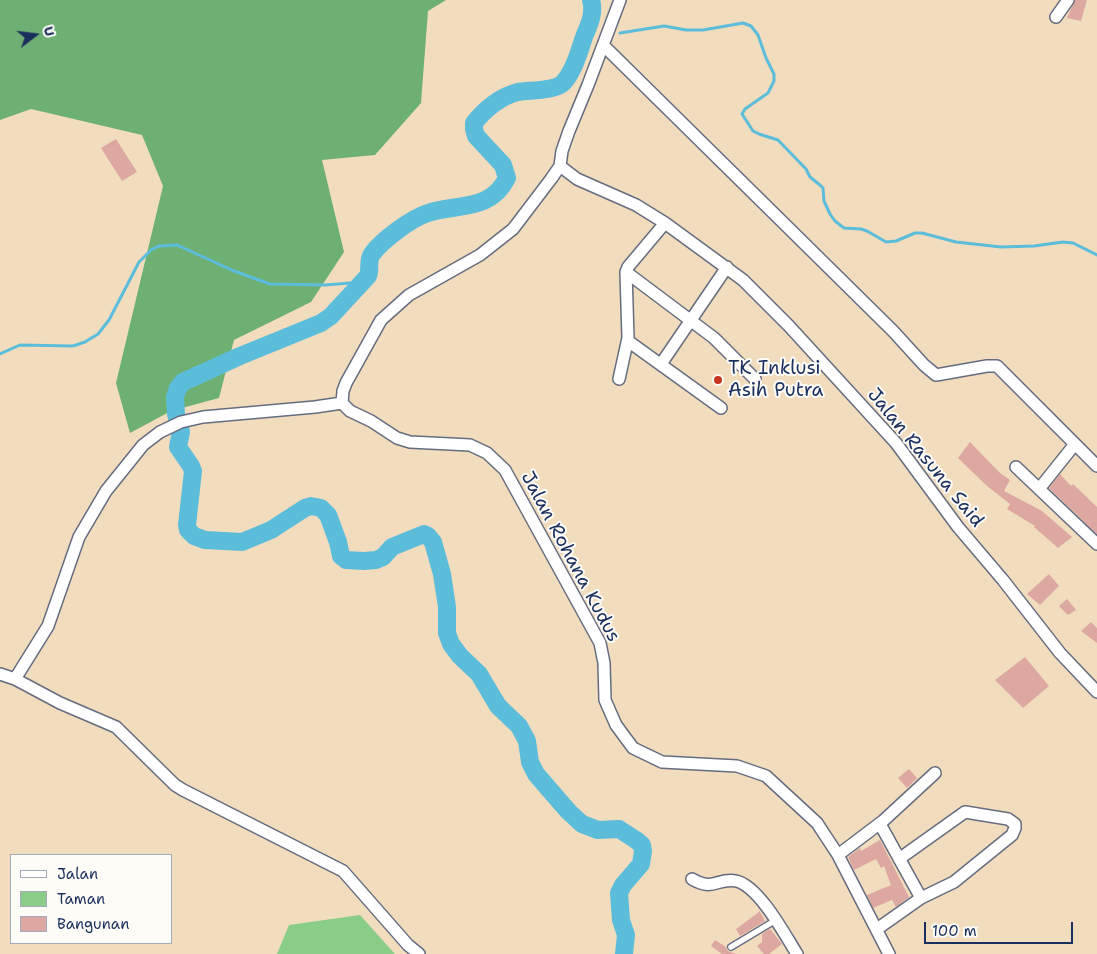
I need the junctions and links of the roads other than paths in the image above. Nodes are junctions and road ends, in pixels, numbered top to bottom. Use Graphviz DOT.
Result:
graph roads {
  1 [pos="620,0"];
  2 [pos="1068,0"];
  3 [pos="1056,18"];
  4 [pos="602,45"];
  5 [pos="560,166"];
  6 [pos="665,223"];
  7 [pos="727,267"];
  8 [pos="626,272"];
  9 [pos="691,321"];
  10 [pos="628,341"];
  11 [pos="660,364"];
  12 [pos="619,379"];
  13 [pos="755,379"];
  14 [pos="342,403"];
  15 [pos="721,408"];
  16 [pos="1075,444"];
  17 [pos="1097,466"];
  18 [pos="1016,467"];
  19 [pos="1039,489"];
  20 [pos="1097,544"];
  21 [pos="0,674"];
  22 [pos="15,679"];
  23 [pos="1097,692"];
  24 [pos="935,772"];
  25 [pos="880,824"];
  26 [pos="838,855"];
  27 [pos="899,859"];
  28 [pos="692,878"];
  29 [pos="921,898"];
  30 [pos="776,920"];
  31 [pos="877,929"];
  32 [pos="731,947"];
  33 [pos="420,954"];
  34 [pos="797,954"];
  35 [pos="889,954"];
  1 -- 4 [label="street"];
  2 -- 3 [label="street"];
  4 -- 5 [label="street"];
  4 -- 16 [label="street"];
  5 -- 6 [label="street, Jalan Rasuna Said"];
  5 -- 14 [label="street"];
  6 -- 7 [label="street, Jalan Rasuna Said"];
  6 -- 8 [label="street"];
  7 -- 9 [label="street"];
  7 -- 23 [label="street, Jalan Rasuna Said"];
  8 -- 9 [label="street"];
  8 -- 10 [label="street"];
  9 -- 11 [label="street"];
  9 -- 13 [label="street"];
  10 -- 11 [label="street"];
  10 -- 12 [label="street"];
  11 -- 15 [label="street"];
  14 -- 22 [label="street"];
  14 -- 26 [label="street, Jalan Rohana Kudus"];
  16 -- 17 [label="street"];
  16 -- 19 [label="street"];
  18 -- 19 [label="street"];
  19 -- 20 [label="street"];
  21 -- 22 [label="street"];
  22 -- 33 [label="street"];
  24 -- 25 [label="street"];
  25 -- 26 [label="street"];
  25 -- 27 [label="street"];
  26 -- 31 [label="street, Jalan Rohana Kudus"];
  27 -- 29 [label="street"];
  27 -- 29 [label="street"];
  28 -- 30 [label="street"];
  29 -- 31 [label="street"];
  30 -- 32 [label="lane"];
  30 -- 34 [label="street"];
  31 -- 35 [label="street, Jalan Rohana Kudus"];
}
